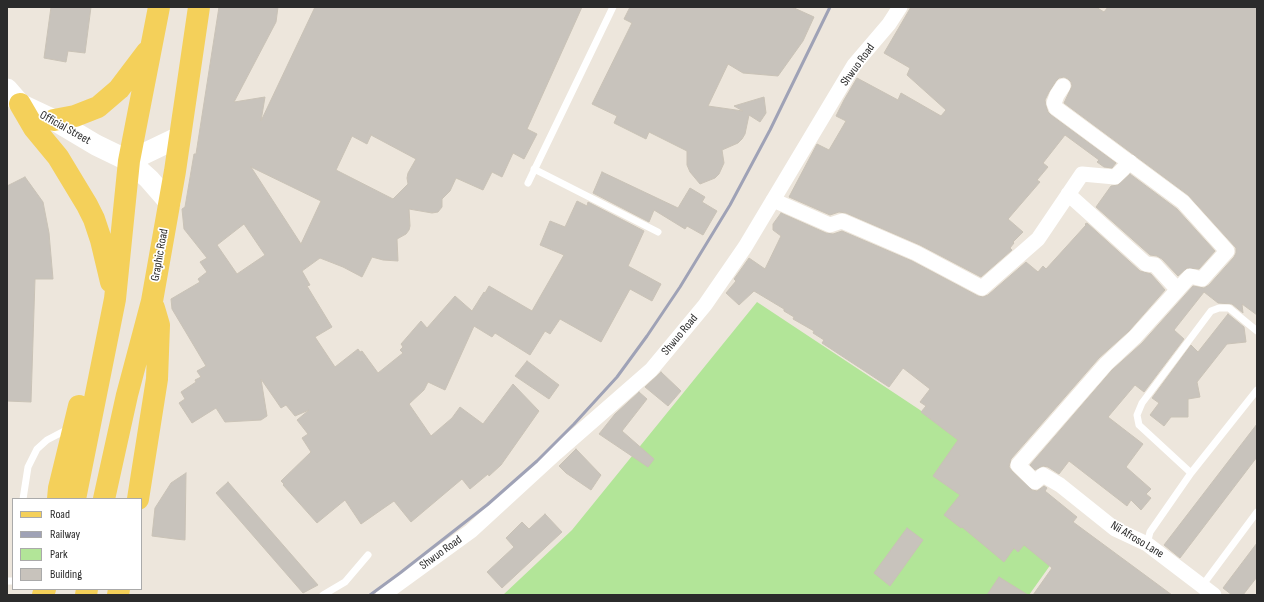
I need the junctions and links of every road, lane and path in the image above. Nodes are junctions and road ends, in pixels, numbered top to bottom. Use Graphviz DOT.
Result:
graph roads {
  1 [pos="159,7"];
  2 [pos="199,7"];
  3 [pos="613,7"];
  4 [pos="900,7"];
  5 [pos="152,47"];
  6 [pos="1064,86"];
  7 [pos="13,96"];
  8 [pos="54,120"];
  9 [pos="179,137"];
  10 [pos="128,161"];
  11 [pos="1130,162"];
  12 [pos="534,169"];
  13 [pos="528,182"];
  14 [pos="1068,194"];
  15 [pos="773,200"];
  16 [pos="170,202"];
  17 [pos="658,232"];
  18 [pos="1178,289"];
  19 [pos="114,299"];
  20 [pos="152,301"];
  21 [pos="1257,331"];
  22 [pos="102,364"];
  23 [pos="1257,390"];
  24 [pos="74,427"];
  25 [pos="1191,473"];
  26 [pos="24,498"];
  27 [pos="58,498"];
  28 [pos="75,498"];
  29 [pos="104,498"];
  30 [pos="138,498"];
  31 [pos="1257,512"];
  32 [pos="1147,544"];
  33 [pos="368,555"];
  34 [pos="1208,591"];
  35 [pos="323,595"];
  36 [pos="383,595"];
  1 -- 5 [label="main road"];
  2 -- 9 [label="main road, Graphic Road"];
  3 -- 12 [label="lane"];
  4 -- 15 [label="street, Shwuo Road"];
  5 -- 8 [label="main road"];
  5 -- 10 [label="main road"];
  6 -- 11 [label="street"];
  7 -- 8 [label="street, Official Street"];
  7 -- 19 [label="main road"];
  8 -- 10 [label="street, Official Street"];
  9 -- 10 [label="street"];
  9 -- 16 [label="main road, Graphic Road"];
  10 -- 16 [label="street, Official Street"];
  10 -- 19 [label="main road"];
  11 -- 14 [label="street"];
  11 -- 18 [label="street"];
  12 -- 13 [label="lane"];
  12 -- 17 [label="lane"];
  14 -- 15 [label="street"];
  14 -- 18 [label="street"];
  15 -- 36 [label="street, Shwuo Road"];
  16 -- 20 [label="main road, Graphic Road"];
  18 -- 32 [label="street, Nii Afroso Lane"];
  19 -- 22 [label="main road"];
  20 -- 29 [label="main road, Graphic Road"];
  20 -- 30 [label="main road"];
  21 -- 25 [label="lane"];
  22 -- 24 [label="main road"];
  22 -- 28 [label="main road"];
  23 -- 25 [label="lane"];
  24 -- 26 [label="lane"];
  24 -- 27 [label="main road"];
  25 -- 32 [label="lane"];
  31 -- 34 [label="lane"];
  32 -- 34 [label="street, Nii Afroso Lane"];
  33 -- 35 [label="lane"];
}
